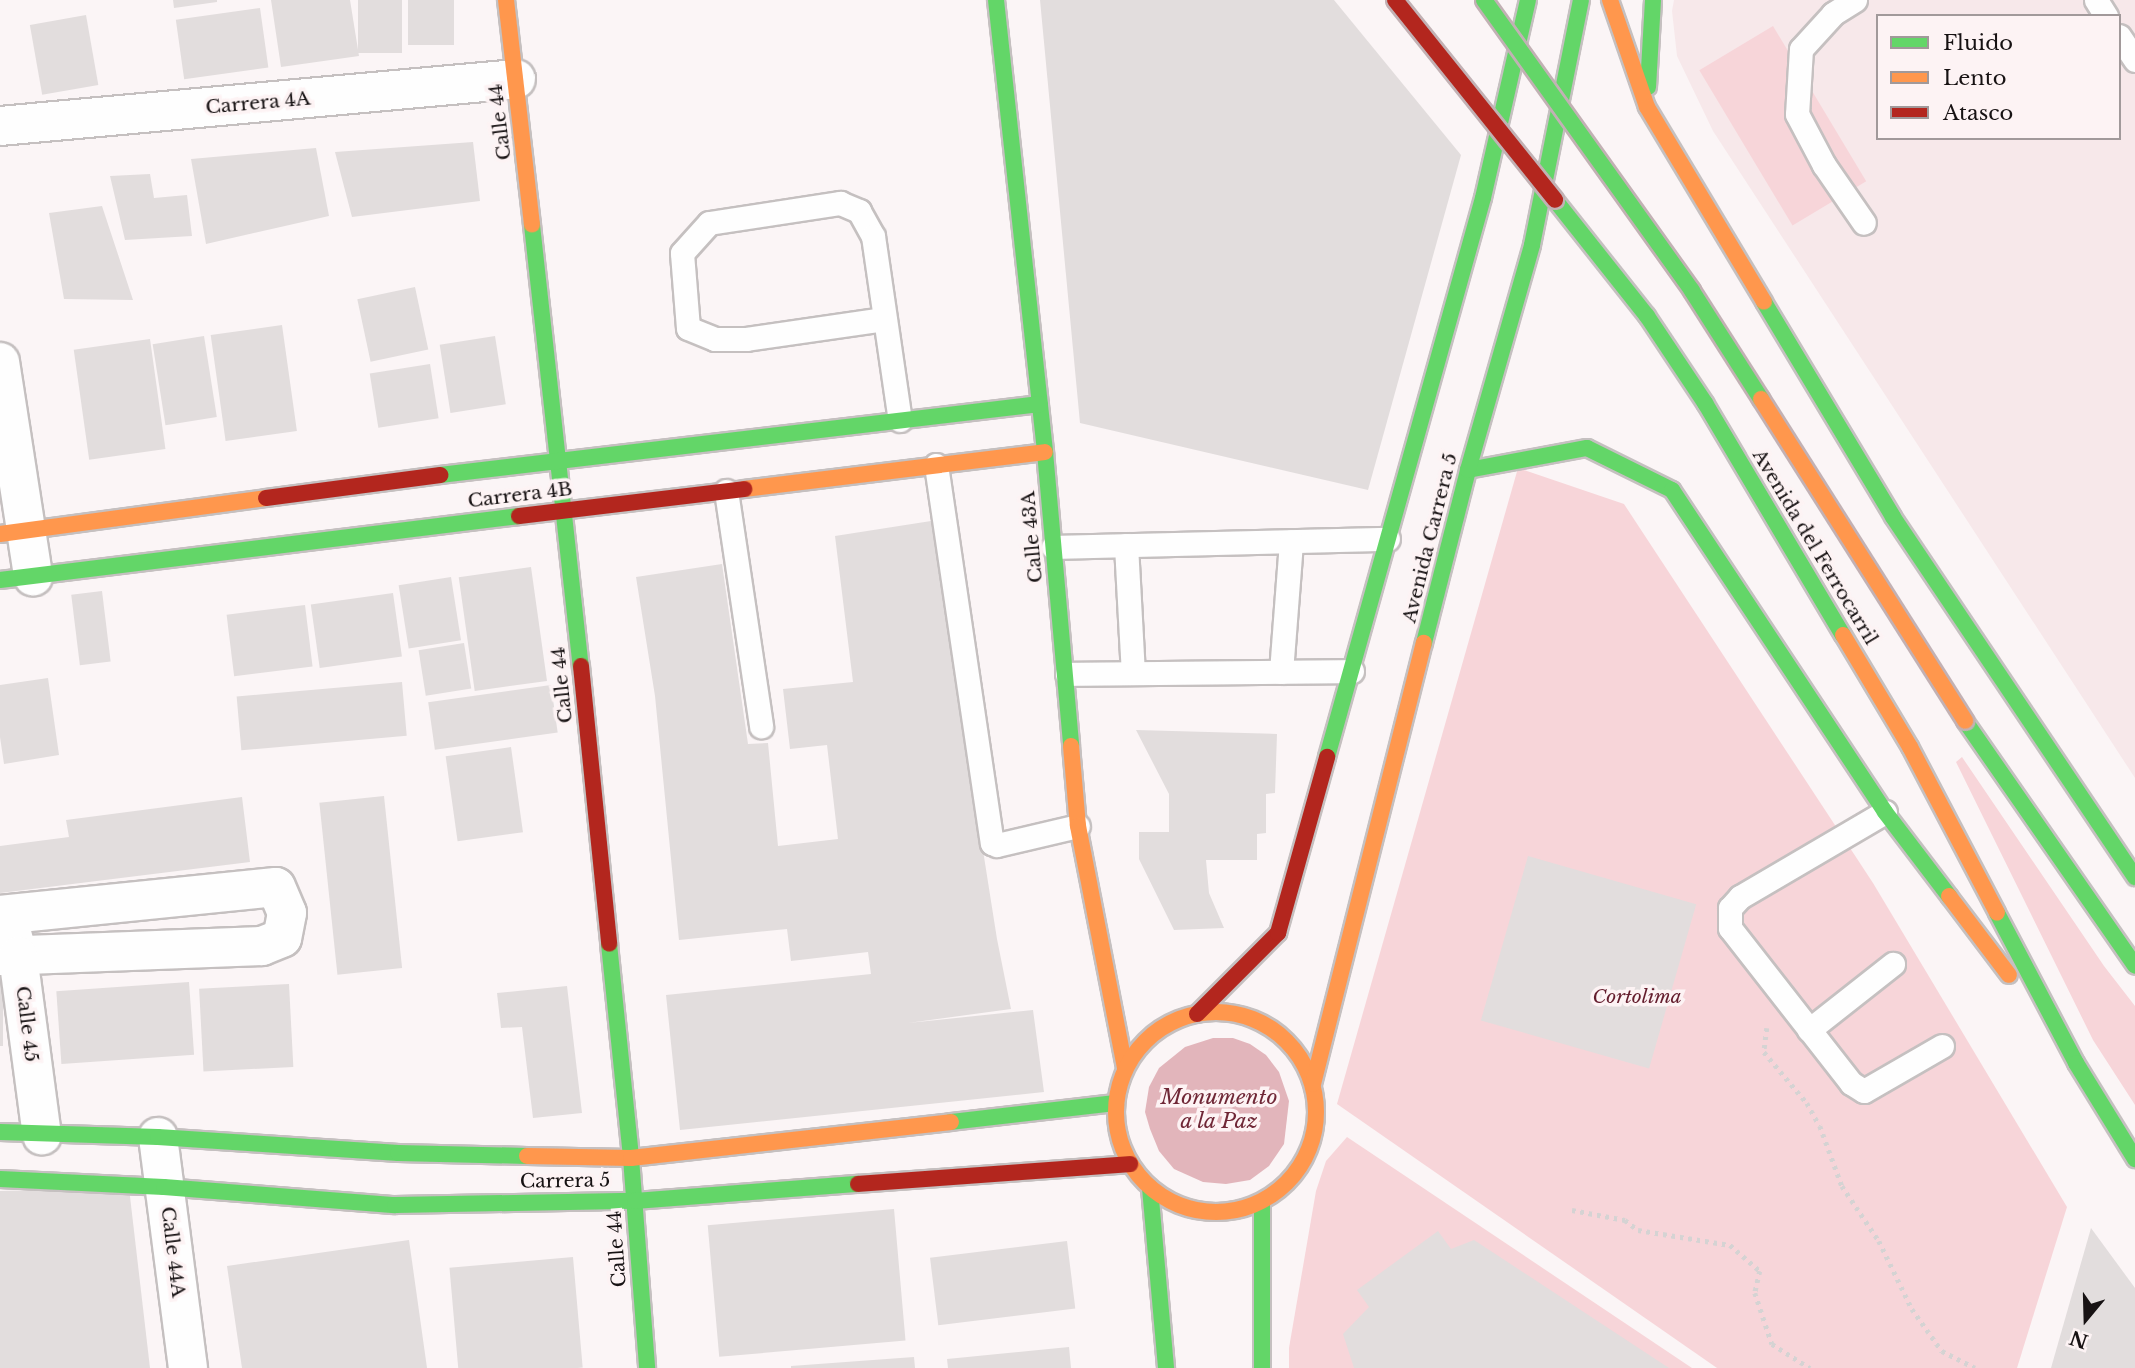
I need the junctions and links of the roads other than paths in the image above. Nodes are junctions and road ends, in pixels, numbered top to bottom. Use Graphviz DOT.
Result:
graph roads {
  1 [pos="506,0"];
  2 [pos="996,0"];
  3 [pos="1395,0"];
  4 [pos="1484,0"];
  5 [pos="1528,0"];
  6 [pos="1580,0"];
  7 [pos="1610,0"];
  8 [pos="1653,0"];
  9 [pos="1855,0"];
  10 [pos="2121,39"];
  11 [pos="2135,60"];
  12 [pos="516,79"];
  13 [pos="1647,107"];
  14 [pos="0,126"];
  15 [pos="1864,223"];
  16 [pos="884,319"];
  17 [pos="0,362"];
  18 [pos="1040,404"];
  19 [pos="900,420"];
  20 [pos="1045,452"];
  21 [pos="559,458"];
  22 [pos="936,466"];
  23 [pos="1468,470"];
  24 [pos="726,491"];
  25 [pos="565,510"];
  26 [pos="12,532"];
  27 [pos="1388,539"];
  28 [pos="1290,541"];
  29 [pos="1126,545"];
  30 [pos="1053,547"];
  31 [pos="16,578"];
  32 [pos="1352,671"];
  33 [pos="1281,672"];
  34 [pos="1133,673"];
  35 [pos="1067,674"];
  36 [pos="761,726"];
  37 [pos="1885,812"];
  38 [pos="1078,826"];
  39 [pos="2135,877"];
  40 [pos="3,915"];
  41 [pos="9,956"];
  42 [pos="1893,964"];
  43 [pos="2135,966"];
  44 [pos="2040,995"];
  45 [pos="1197,1014"];
  46 [pos="1809,1030"];
  47 [pos="1942,1046"];
  48 [pos="1125,1068"];
  49 [pos="1313,1084"];
  50 [pos="1116,1103"];
  51 [pos="0,1132"];
  52 [pos="41,1135"];
  53 [pos="158,1137"];
  54 [pos="631,1158"];
  55 [pos="2135,1159"];
  56 [pos="1130,1164"];
  57 [pos="0,1179"];
  58 [pos="164,1187"];
  59 [pos="1150,1188"];
  60 [pos="635,1201"];
  61 [pos="1262,1202"];
  62 [pos="188,1368"];
  63 [pos="647,1368"];
  64 [pos="1166,1368"];
  65 [pos="1262,1368"];
  1 -- 12 [label="main road, Calle 44"];
  2 -- 18 [label="main road, Calle 43A"];
  3 -- 44 [label="main road, Avenida del Ferrocarril, bridge"];
  4 -- 43 [label="main road, Avenida del Ferrocarril, bridge"];
  5 -- 27 [label="main road, Avenida Carrera 5"];
  6 -- 23 [label="main road, Avenida Carrera 5"];
  7 -- 13 [label="main road"];
  8 -- 13 [label="main road"];
  9 -- 15 [label="lane"];
  10 -- 11 [label="lane"];
  12 -- 14 [label="street, Carrera 4A"];
  12 -- 21 [label="main road, Calle 44"];
  13 -- 39 [label="main road"];
  16 -- 16 [label="lane"];
  16 -- 19 [label="lane"];
  17 -- 26 [label="street"];
  18 -- 19 [label="main road, Carrera 4B"];
  18 -- 20 [label="main road, Calle 43A"];
  19 -- 21 [label="main road, Carrera 4B"];
  20 -- 22 [label="main road, Carrera 4B"];
  20 -- 30 [label="main road, Calle 43A"];
  21 -- 25 [label="main road, Calle 44"];
  21 -- 26 [label="main road, Carrera 4B"];
  22 -- 24 [label="main road, Carrera 4B"];
  22 -- 38 [label="lane"];
  23 -- 37 [label="main road"];
  23 -- 49 [label="main road, Avenida Carrera 5"];
  24 -- 25 [label="main road, Carrera 4B"];
  24 -- 36 [label="lane"];
  25 -- 31 [label="main road, Carrera 4B"];
  25 -- 54 [label="main road, Calle 44"];
  26 -- 31 [label="street"];
  27 -- 28 [label="lane"];
  27 -- 32 [label="main road, Avenida Carrera 5"];
  28 -- 29 [label="lane"];
  28 -- 33 [label="lane"];
  29 -- 30 [label="lane"];
  29 -- 34 [label="lane"];
  30 -- 35 [label="main road, Calle 43A"];
  32 -- 33 [label="lane"];
  32 -- 45 [label="main road, Avenida Carrera 5"];
  33 -- 34 [label="lane"];
  34 -- 35 [label="lane"];
  35 -- 38 [label="main road, Calle 43A"];
  37 -- 44 [label="main road"];
  37 -- 46 [label="lane"];
  38 -- 48 [label="main road, Calle 43A"];
  40 -- 41 [label="street, Calle 45"];
  40 -- 41 [label="street"];
  41 -- 52 [label="street, Calle 45"];
  42 -- 46 [label="lane"];
  44 -- 55 [label="main road, Avenida del Ferrocarril"];
  45 -- 48 [label="main road"];
  45 -- 49 [label="main road"];
  46 -- 47 [label="lane"];
  48 -- 50 [label="main road"];
  49 -- 61 [label="main road"];
  50 -- 54 [label="main road, Carrera 5"];
  50 -- 56 [label="main road"];
  51 -- 52 [label="main road, Carrera 5"];
  52 -- 53 [label="main road, Carrera 5"];
  53 -- 54 [label="main road, Carrera 5"];
  53 -- 58 [label="street, Calle 44A"];
  54 -- 60 [label="main road, Calle 44"];
  56 -- 59 [label="main road"];
  56 -- 60 [label="main road, Carrera 5"];
  57 -- 58 [label="main road, Carrera 5"];
  58 -- 60 [label="main road, Carrera 5"];
  58 -- 62 [label="street, Calle 44A"];
  59 -- 61 [label="main road"];
  59 -- 64 [label="main road"];
  60 -- 63 [label="main road, Calle 44"];
  61 -- 65 [label="main road"];
}
